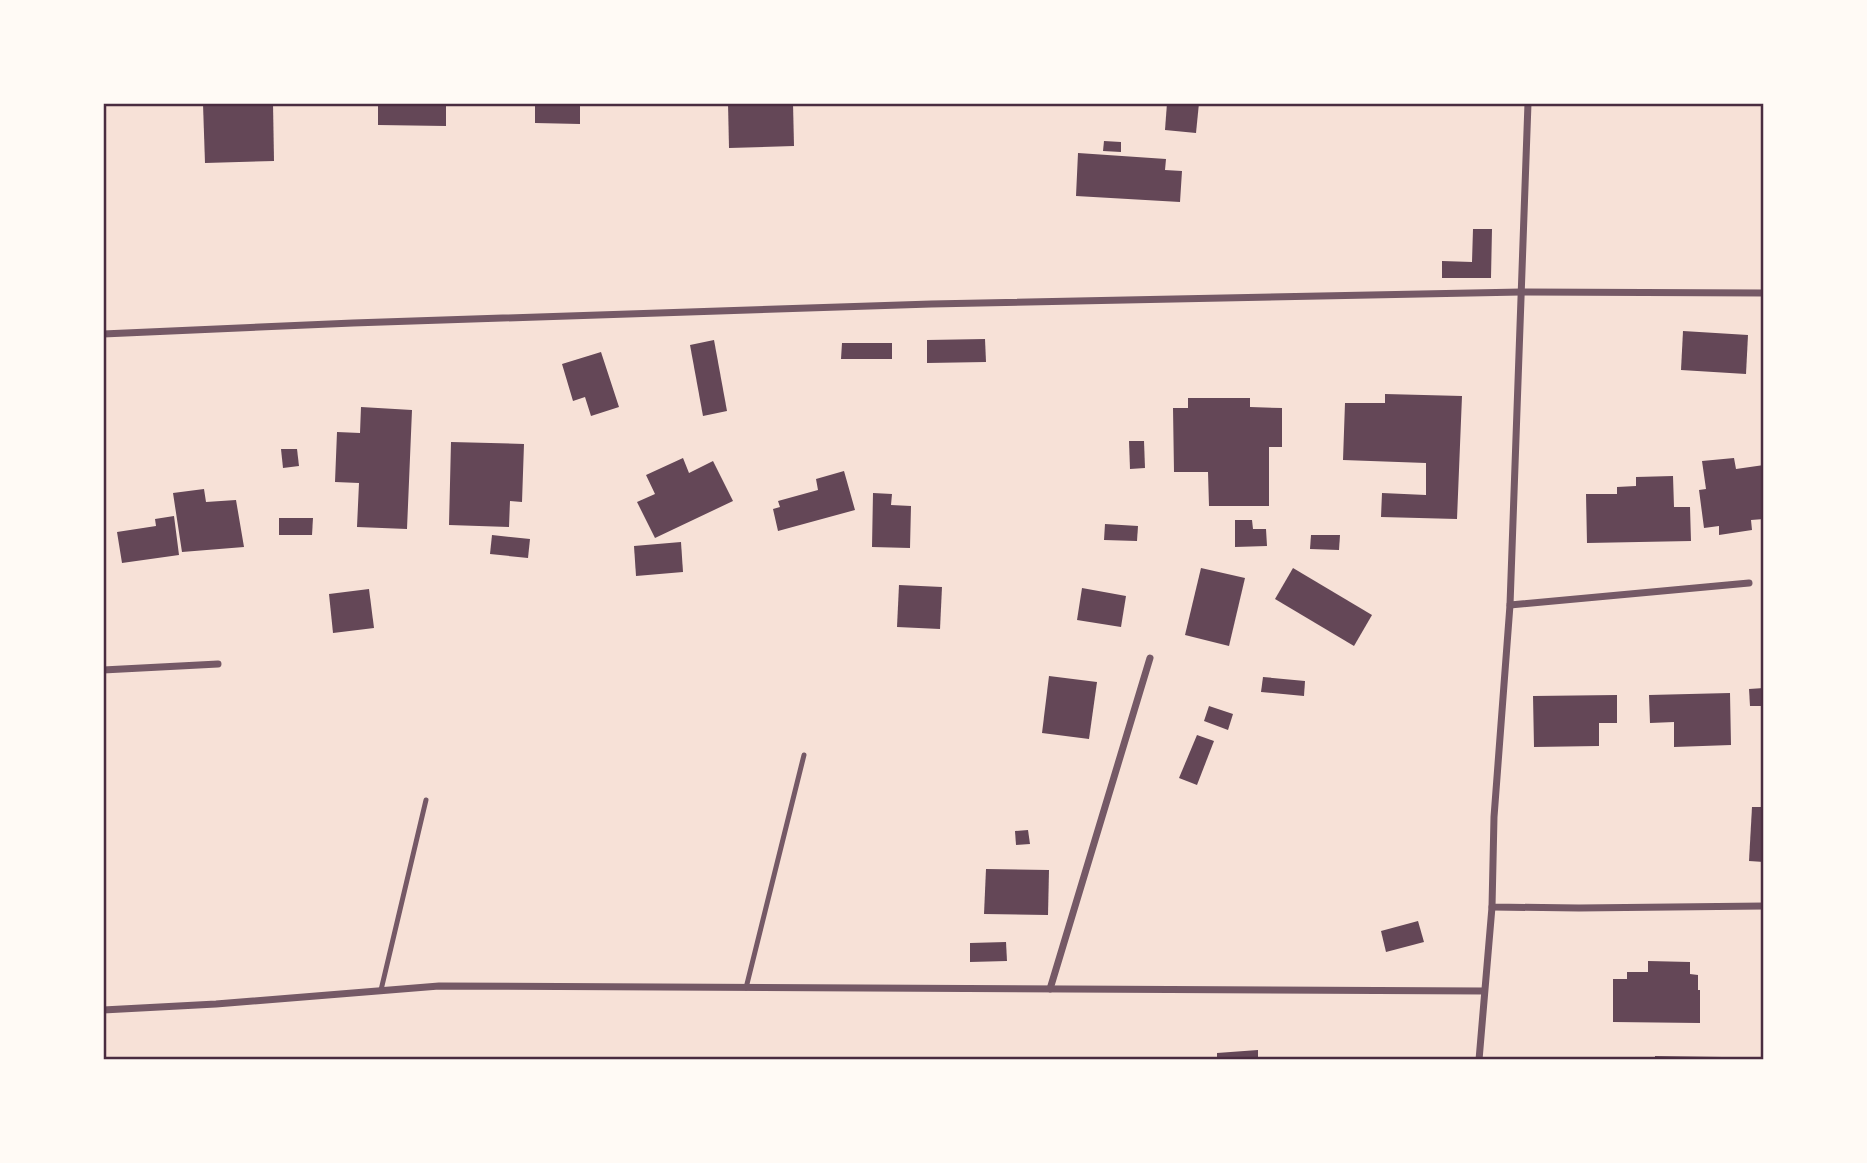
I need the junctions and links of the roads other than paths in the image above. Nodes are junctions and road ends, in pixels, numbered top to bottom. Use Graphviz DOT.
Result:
graph roads {
  1 [pos="1528,103"];
  2 [pos="1521,292"];
  3 [pos="1764,293"];
  4 [pos="103,334"];
  5 [pos="1749,583"];
  6 [pos="1510,605"];
  7 [pos="1150,658"];
  8 [pos="218,664"];
  9 [pos="103,670"];
  10 [pos="804,755"];
  11 [pos="426,800"];
  12 [pos="1764,906"];
  13 [pos="1492,907"];
  14 [pos="746,988"];
  15 [pos="1050,989"];
  16 [pos="381,990"];
  17 [pos="1485,991"];
  18 [pos="103,1010"];
  19 [pos="1479,1060"];
  1 -- 2 [label="street"];
  2 -- 3 [label="street"];
  2 -- 4 [label="street"];
  2 -- 6 [label="street"];
  5 -- 6 [label="street"];
  6 -- 13 [label="street"];
  7 -- 15 [label="street"];
  8 -- 9 [label="street"];
  10 -- 14 [label="lane"];
  11 -- 16 [label="lane"];
  12 -- 13 [label="street"];
  13 -- 17 [label="street"];
  14 -- 15 [label="street"];
  14 -- 16 [label="street"];
  15 -- 17 [label="street"];
  16 -- 18 [label="street"];
  17 -- 19 [label="street"];
}
